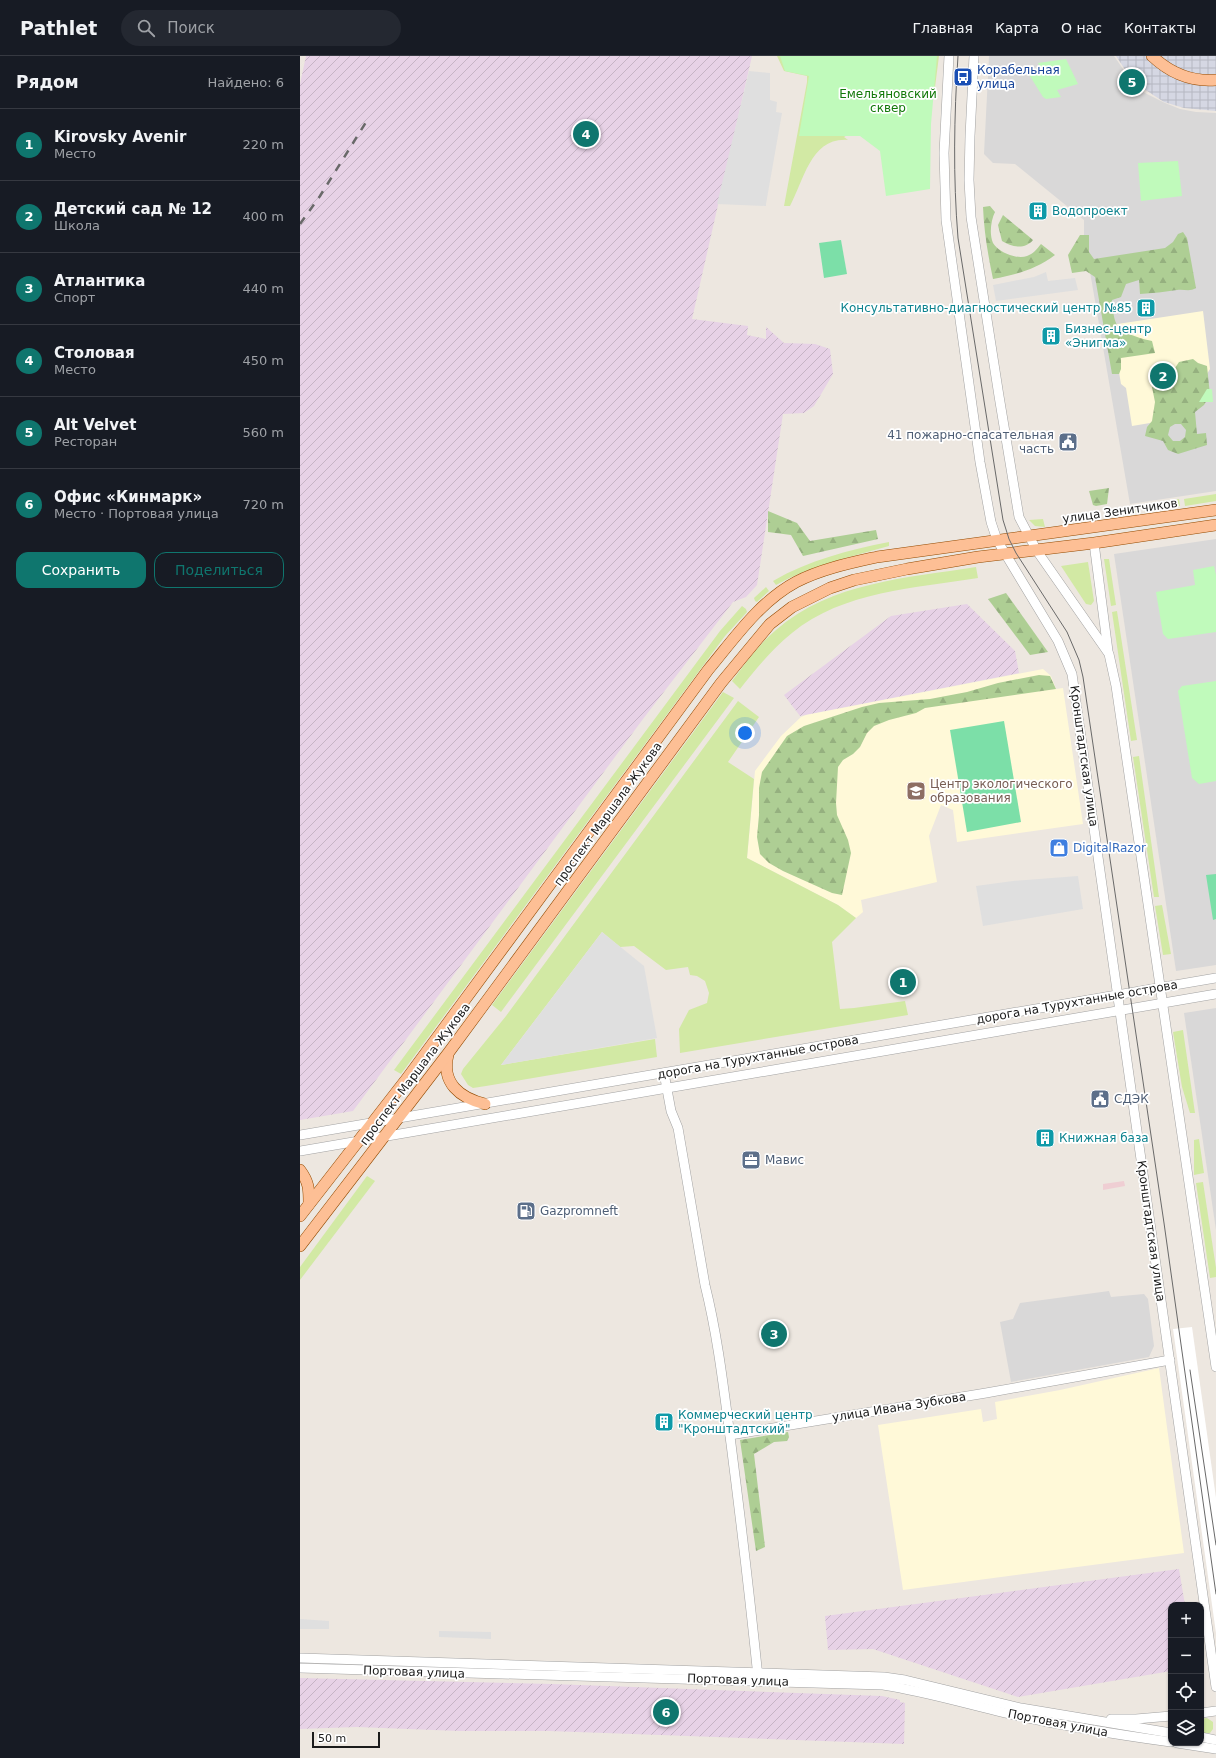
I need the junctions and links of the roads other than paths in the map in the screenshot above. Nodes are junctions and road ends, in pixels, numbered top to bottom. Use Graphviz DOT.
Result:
graph roads {
  1 [pos="948,56"];
  2 [pos="974,56"];
  3 [pos="1152,56"];
  4 [pos="1214,82"];
  5 [pos="1216,510"];
  6 [pos="1216,525"];
  7 [pos="1028,536"];
  8 [pos="997,540"];
  9 [pos="1094,543"];
  10 [pos="1037,550"];
  11 [pos="1005,554"];
  12 [pos="1109,654"];
  13 [pos="1216,978"];
  14 [pos="1161,988"];
  15 [pos="1216,994"];
  16 [pos="1118,995"];
  17 [pos="1163,1003"];
  18 [pos="1120,1010"];
  19 [pos="449,1052"];
  20 [pos="664,1073"];
  21 [pos="666,1088"];
  22 [pos="485,1104"];
  23 [pos="399,1118"];
  24 [pos="373,1123"];
  25 [pos="386,1135"];
  26 [pos="300,1136"];
  27 [pos="359,1140"];
  28 [pos="300,1150"];
  29 [pos="300,1170"];
  30 [pos="309,1204"];
  31 [pos="300,1216"];
  32 [pos="300,1246"];
  33 [pos="1170,1360"];
  34 [pos="1216,1367"];
  35 [pos="730,1435"];
  36 [pos="300,1658"];
  37 [pos="300,1668"];
  38 [pos="758,1676"];
  39 [pos="1216,1687"];
  40 [pos="1216,1711"];
  41 [pos="1204,1713"];
  42 [pos="1168,1716"];
  43 [pos="1081,1719"];
  44 [pos="1168,1733"];
  45 [pos="1204,1738"];
  46 [pos="1216,1740"];
  47 [pos="1168,1742"];
  48 [pos="1196,1746"];
  49 [pos="1216,1749"];
  1 -- 8 [label="street, Кронштадтская улица"];
  2 -- 7 [label="street"];
  3 -- 4 [label="main road"];
  5 -- 7 [label="main road, улица Зенитчиков"];
  6 -- 9 [label="main road"];
  7 -- 8 [label="main road, проспект Маршала Жукова"];
  7 -- 10 [label="street"];
  8 -- 11 [label="street, Кронштадтская улица"];
  8 -- 24 [label="main road, проспект Маршала Жукова"];
  9 -- 10 [label="main road"];
  9 -- 12 [label="street"];
  10 -- 11 [label="main road, проспект Маршала Жукова"];
  10 -- 12 [label="street"];
  11 -- 16 [label="street, Кронштадтская улица"];
  11 -- 19 [label="main road, проспект Маршала Жукова"];
  12 -- 14 [label="street"];
  13 -- 14 [label="street, дорога на Турухтанные острова"];
  14 -- 16 [label="street, дорога на Турухтанные острова"];
  14 -- 17 [label="street"];
  15 -- 17 [label="street, дорога на Турухтанные острова"];
  16 -- 18 [label="street, Кронштадтская улица"];
  16 -- 20 [label="street, дорога на Турухтанные острова"];
  17 -- 18 [label="street, дорога на Турухтанные острова"];
  17 -- 34 [label="street"];
  18 -- 21 [label="street, дорога на Турухтанные острова"];
  18 -- 33 [label="street, Кронштадтская улица"];
  19 -- 22 [label="main road"];
  19 -- 23 [label="main road, проспект Маршала Жукова"];
  20 -- 21 [label="street"];
  20 -- 22 [label="street, дорога на Турухтанные острова"];
  21 -- 25 [label="street, дорога на Турухтанные острова"];
  21 -- 35 [label="street"];
  22 -- 23 [label="street, дорога на Турухтанные острова"];
  23 -- 24 [label="street, дорога на Турухтанные острова"];
  23 -- 25 [label="main road, проспект Маршала Жукова"];
  24 -- 26 [label="street, дорога на Турухтанные острова"];
  24 -- 27 [label="main road, проспект Маршала Жукова"];
  25 -- 27 [label="street, дорога на Турухтанные острова"];
  25 -- 32 [label="main road, проспект Маршала Жукова"];
  27 -- 28 [label="street, дорога на Турухтанные острова"];
  27 -- 30 [label="main road, проспект Маршала Жукова"];
  29 -- 30 [label="main road"];
  30 -- 31 [label="main road, проспект Маршала Жукова"];
  33 -- 35 [label="street, улица Ивана Зубкова"];
  33 -- 39 [label="street, Кронштадтская улица"];
  35 -- 38 [label="street"];
  36 -- 38 [label="street, Портовая улица"];
  37 -- 38 [label="street, Портовая улица"];
  38 -- 43 [label="street, Портовая улица"];
  38 -- 47 [label="street, Портовая улица"];
  40 -- 41 [label="street"];
  42 -- 43 [label="street, Портовая улица"];
  43 -- 44 [label="street, Портовая улица"];
  45 -- 46 [label="street"];
  48 -- 49 [label="street"];
}
